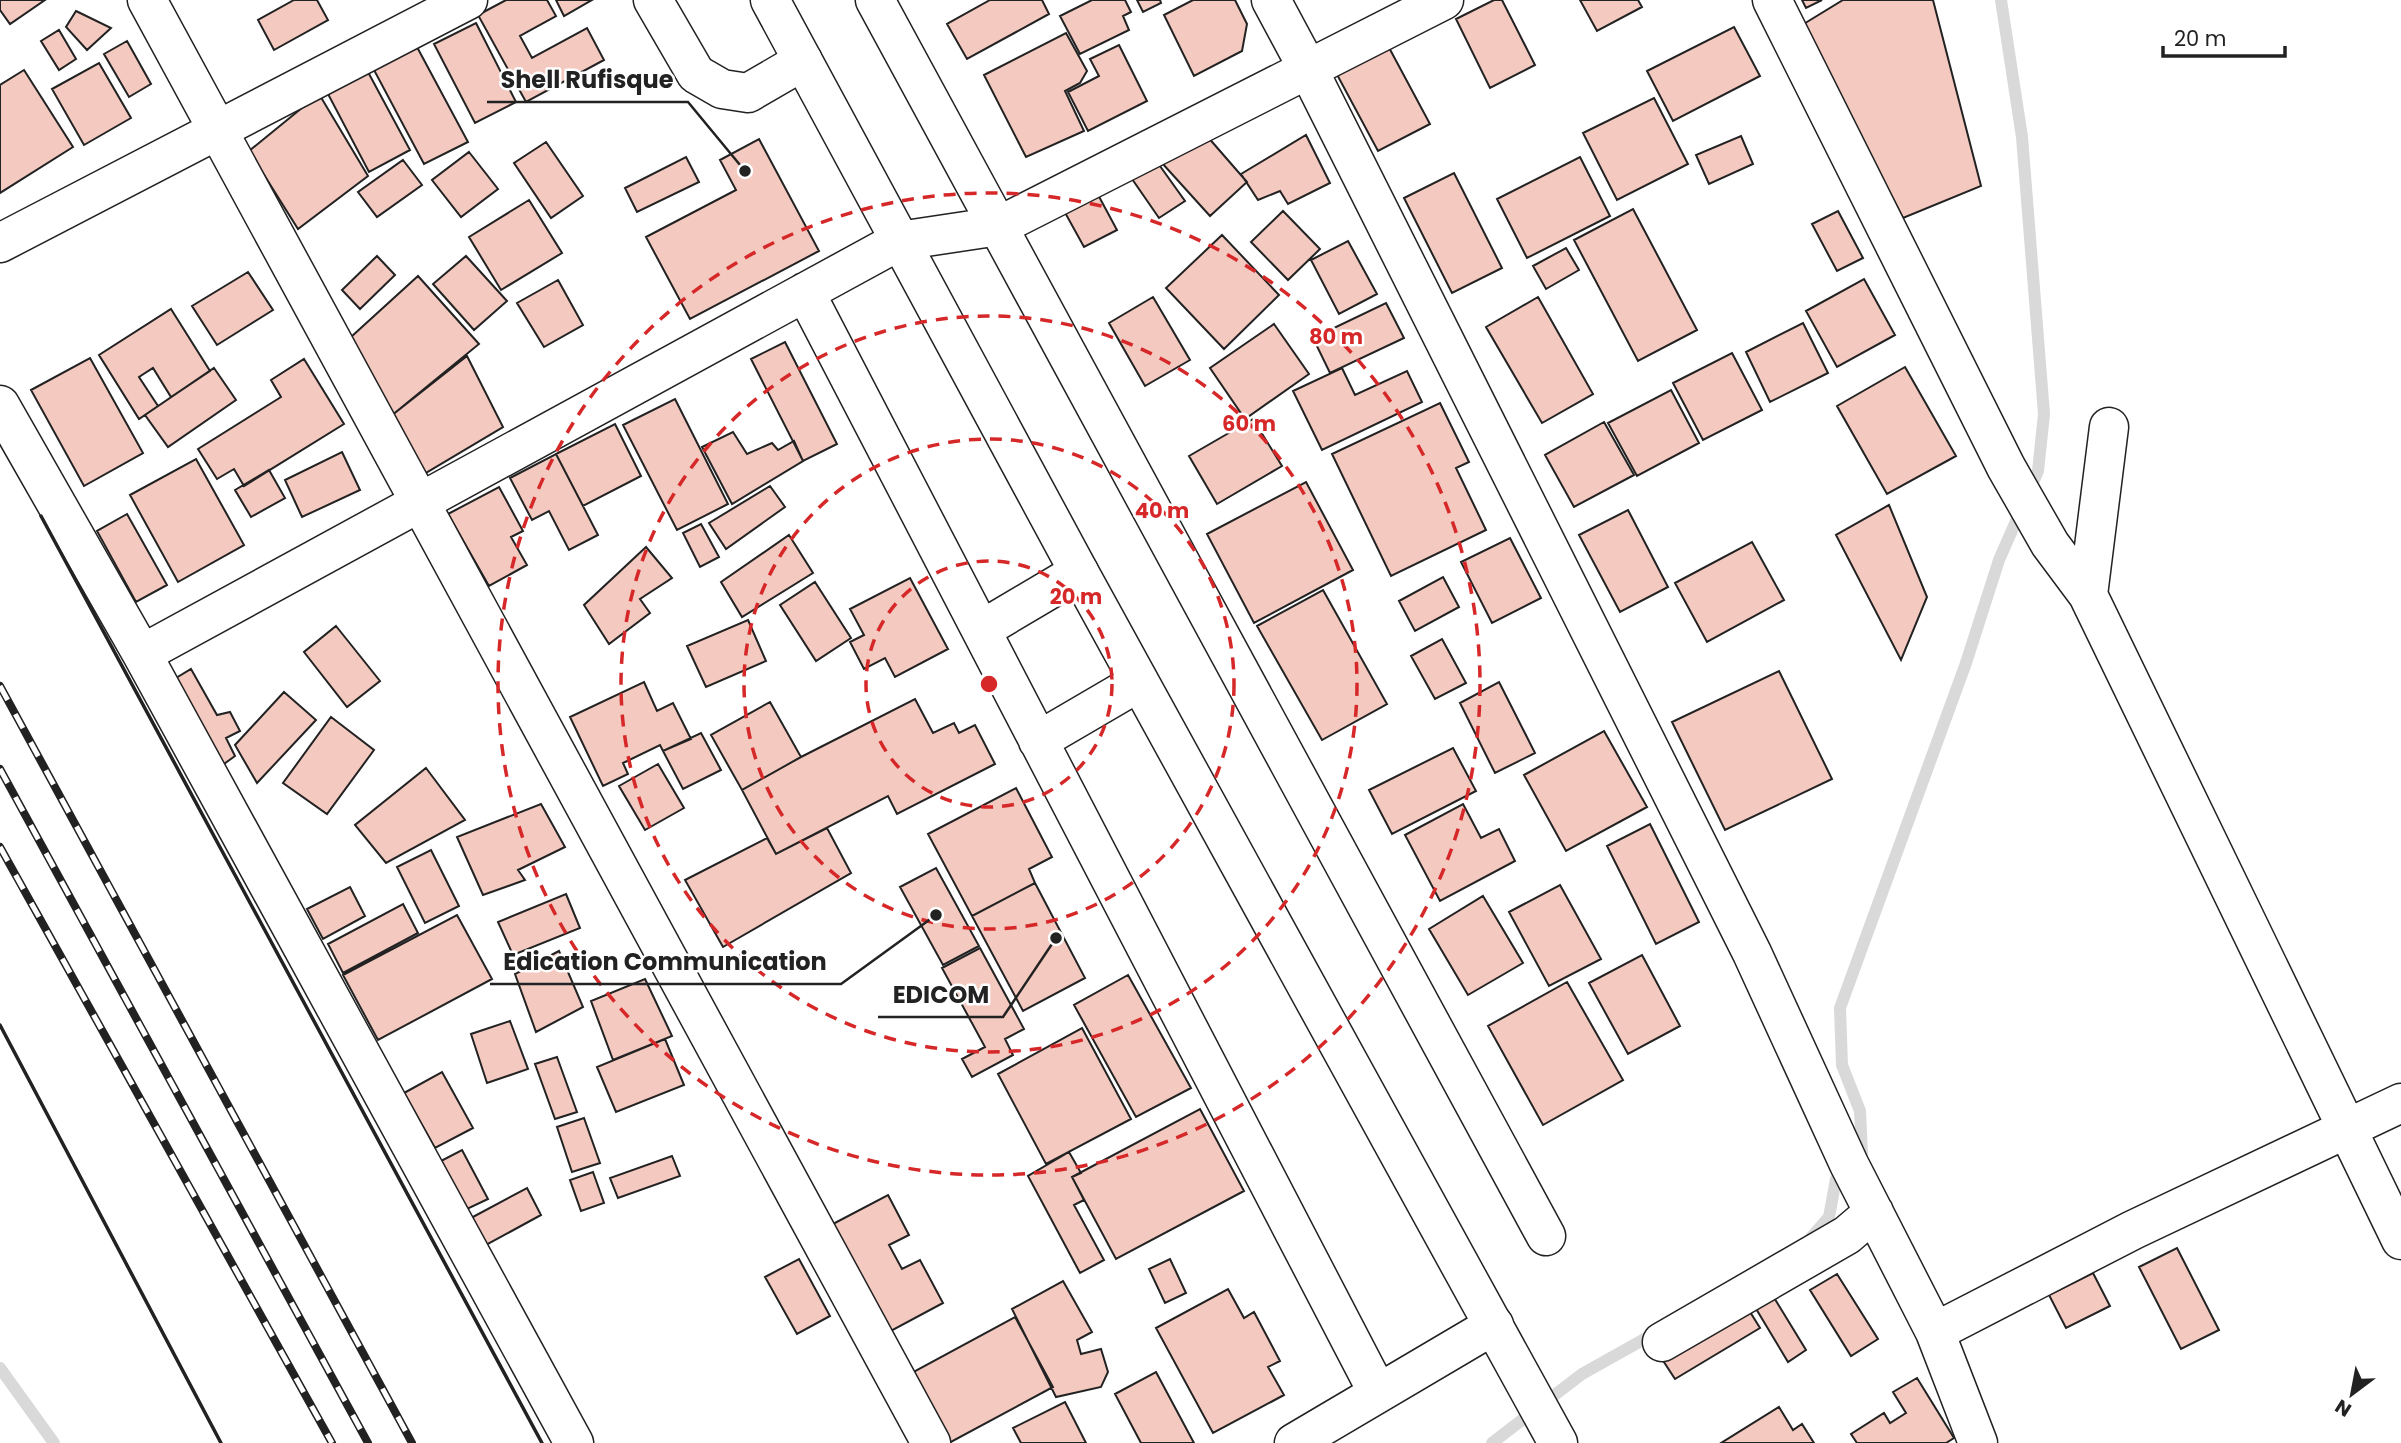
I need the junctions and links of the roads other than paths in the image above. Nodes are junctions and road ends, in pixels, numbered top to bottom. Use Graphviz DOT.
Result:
graph roads {
  1 [pos="147,0"];
  2 [pos="468,0"];
  3 [pos="653,0"];
  4 [pos="770,0"];
  5 [pos="875,0"];
  6 [pos="1271,0"];
  7 [pos="1444,0"];
  8 [pos="1772,0"];
  9 [pos="803,61"];
  10 [pos="1308,69"];
  11 [pos="218,130"];
  12 [pos="999,226"];
  13 [pos="899,241"];
  14 [pos="0,243"];
  15 [pos="805,292"];
  16 [pos="0,405"];
  17 [pos="2109,427"];
  18 [pos="421,502"];
  19 [pos="1079,572"];
  20 [pos="2088,595"];
  21 [pos="981,630"];
  22 [pos="142,654"];
  23 [pos="1139,682"];
  24 [pos="1038,741"];
  25 [pos="2401,1102"];
  26 [pos="2346,1129"];
  27 [pos="1874,1212"];
  28 [pos="1546,1236"];
  29 [pos="2401,1240"];
  30 [pos="1494,1325"];
  31 [pos="1935,1332"];
  32 [pos="1662,1342"];
  33 [pos="1378,1393"];
  34 [pos="1554,1436"];
  35 [pos="574,1443"];
  36 [pos="932,1443"];
  37 [pos="1294,1443"];
  38 [pos="1978,1443"];
  1 -- 11 [label="main road"];
  2 -- 11 [label="main road"];
  3 -- 9 [label="main road"];
  4 -- 9 [label="main road"];
  5 -- 12 [label="main road"];
  6 -- 10 [label="main road"];
  7 -- 10 [label="main road"];
  8 -- 20 [label="main road"];
  9 -- 13 [label="main road"];
  10 -- 12 [label="main road"];
  10 -- 27 [label="main road"];
  11 -- 14 [label="main road"];
  11 -- 18 [label="main road"];
  12 -- 13 [label="main road"];
  12 -- 28 [label="main road"];
  13 -- 15 [label="main road"];
  13 -- 19 [label="main road"];
  15 -- 18 [label="main road"];
  15 -- 21 [label="main road"];
  16 -- 22 [label="main road"];
  17 -- 20 [label="main road"];
  18 -- 22 [label="main road"];
  18 -- 36 [label="main road"];
  19 -- 21 [label="main road"];
  19 -- 23 [label="main road"];
  20 -- 26 [label="main road"];
  21 -- 24 [label="main road"];
  22 -- 35 [label="main road"];
  23 -- 24 [label="main road"];
  23 -- 30 [label="main road"];
  24 -- 33 [label="main road"];
  25 -- 26 [label="main road"];
  26 -- 29 [label="main road"];
  26 -- 31 [label="main road"];
  27 -- 31 [label="main road"];
  27 -- 32 [label="main road"];
  30 -- 33 [label="main road"];
  30 -- 34 [label="main road"];
  31 -- 38 [label="main road"];
  33 -- 37 [label="main road"];
}
